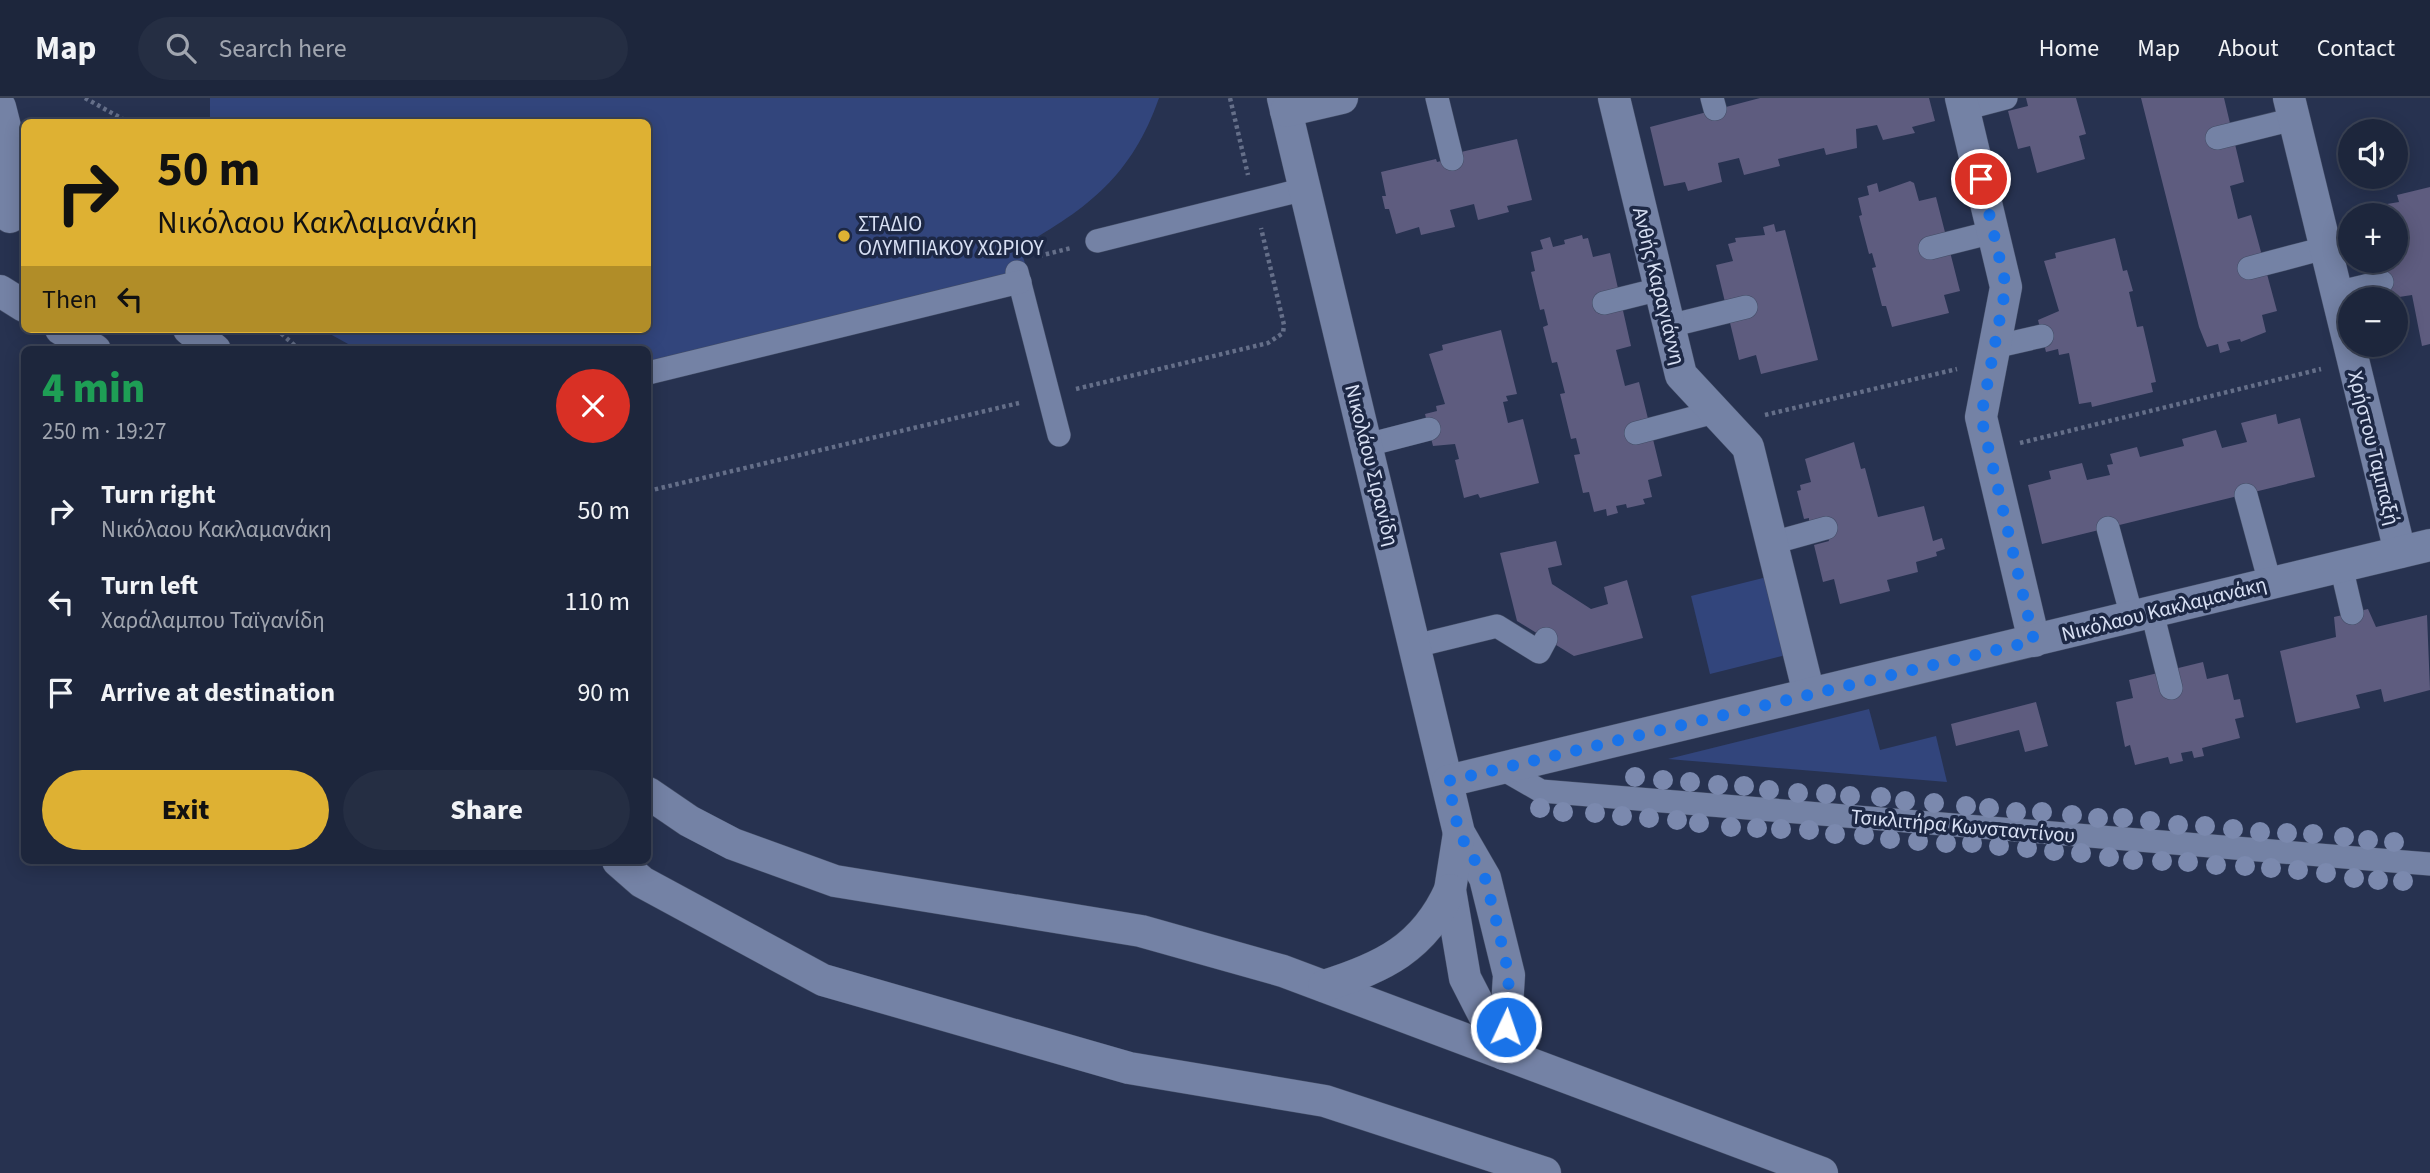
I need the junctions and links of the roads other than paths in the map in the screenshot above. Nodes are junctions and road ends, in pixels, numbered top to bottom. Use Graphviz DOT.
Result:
graph roads {
  1 [pos="1342,98"];
  2 [pos="1437,98"];
  3 [pos="1614,98"];
  4 [pos="2006,98"];
  5 [pos="1963,104"];
  6 [pos="1284,105"];
  7 [pos="0,107"];
  8 [pos="2291,108"];
  9 [pos="2217,138"];
  10 [pos="1452,159"];
  11 [pos="1305,189"];
  12 [pos="11,218"];
  13 [pos="1993,232"];
  14 [pos="1097,241"];
  15 [pos="1930,248"];
  16 [pos="2325,248"];
  17 [pos="2249,268"];
  18 [pos="2382,282"];
  19 [pos="1660,289"];
  20 [pos="0,291"];
  21 [pos="2336,293"];
  22 [pos="1604,303"];
  23 [pos="21,304"];
  24 [pos="1745,307"];
  25 [pos="1669,326"];
  26 [pos="68,333"];
  27 [pos="194,333"];
  28 [pos="2042,336"];
  29 [pos="89,346"];
  30 [pos="210,346"];
  31 [pos="1993,354"];
  32 [pos="651,372"];
  33 [pos="1721,418"];
  34 [pos="1429,429"];
  35 [pos="1636,433"];
  36 [pos="1059,435"];
  37 [pos="1367,445"];
  38 [pos="2245,495"];
  39 [pos="1826,528"];
  40 [pos="2108,528"];
  41 [pos="1772,543"];
  42 [pos="2415,548"];
  43 [pos="2341,566"];
  44 [pos="2270,583"];
  45 [pos="2352,613"];
  46 [pos="2142,614"];
  47 [pos="1546,639"];
  48 [pos="2034,641"];
  49 [pos="1415,646"];
  50 [pos="2171,688"];
  51 [pos="1809,694"];
  52 [pos="1501,768"];
  53 [pos="1448,781"];
  54 [pos="651,795"];
  55 [pos="1459,833"];
  56 [pos="621,864"];
  57 [pos="2430,864"];
  58 [pos="1450,890"];
  59 [pos="1324,986"];
  60 [pos="1504,1054"];
  61 [pos="1545,1173"];
  62 [pos="1822,1173"];
  1 -- 6 [label="street"];
  2 -- 10 [label="street"];
  3 -- 19 [label="street, Ανθής Καραγιάννη"];
  4 -- 5 [label="street"];
  5 -- 13 [label="street"];
  6 -- 11 [label="street, Νικολάου Σιρανίδη"];
  7 -- 12 [label="street"];
  8 -- 9 [label="street"];
  8 -- 16 [label="street, Χρήστου Ταμπαξή"];
  11 -- 14 [label="street"];
  11 -- 37 [label="street, Νικολάου Σιρανίδη"];
  13 -- 15 [label="street"];
  13 -- 31 [label="street"];
  16 -- 17 [label="street"];
  16 -- 21 [label="street, Χρήστου Ταμπαξή"];
  18 -- 21 [label="street"];
  19 -- 22 [label="street"];
  19 -- 25 [label="street, Ανθής Καραγιάννη"];
  20 -- 23 [label="street"];
  21 -- 42 [label="street, Χρήστου Ταμπαξή"];
  24 -- 25 [label="street"];
  25 -- 33 [label="street, Ανθής Καραγιάννη"];
  26 -- 29 [label="street"];
  27 -- 30 [label="street"];
  28 -- 31 [label="street"];
  31 -- 48 [label="street"];
  32 -- 36 [label="street"];
  33 -- 35 [label="street"];
  33 -- 41 [label="street, Ανθής Καραγιάννη"];
  34 -- 37 [label="street"];
  37 -- 49 [label="street, Νικολάου Σιρανίδη"];
  38 -- 44 [label="street"];
  39 -- 41 [label="street"];
  40 -- 46 [label="street"];
  41 -- 51 [label="street, Ανθής Καραγιάννη"];
  42 -- 43 [label="street, Νικόλαου Κακλαμανάκη"];
  43 -- 44 [label="street, Νικόλαου Κακλαμανάκη"];
  43 -- 45 [label="street"];
  44 -- 46 [label="street, Νικόλαου Κακλαμανάκη"];
  46 -- 48 [label="street, Νικόλαου Κακλαμανάκη"];
  46 -- 50 [label="street"];
  47 -- 49 [label="street"];
  48 -- 51 [label="street, Νικόλαου Κακλαμανάκη"];
  49 -- 53 [label="street, Νικολάου Σιρανίδη"];
  51 -- 52 [label="street, Νικόλαου Κακλαμανάκη"];
  52 -- 53 [label="street, Νικόλαου Κακλαμανάκη"];
  52 -- 57 [label="street, Τσικλιτήρα Κωνσταντίνου"];
  53 -- 55 [label="street, Νικολάου Σιρανίδη"];
  54 -- 59 [label="street"];
  55 -- 58 [label="street, Νικολάου Σιρανίδη"];
  55 -- 60 [label="street, Νικολάου Σιρανίδη"];
  56 -- 61 [label="street"];
  58 -- 59 [label="street"];
  58 -- 60 [label="street, Νικολάου Σιρανίδη"];
  59 -- 60 [label="street"];
  60 -- 62 [label="street"];
}
